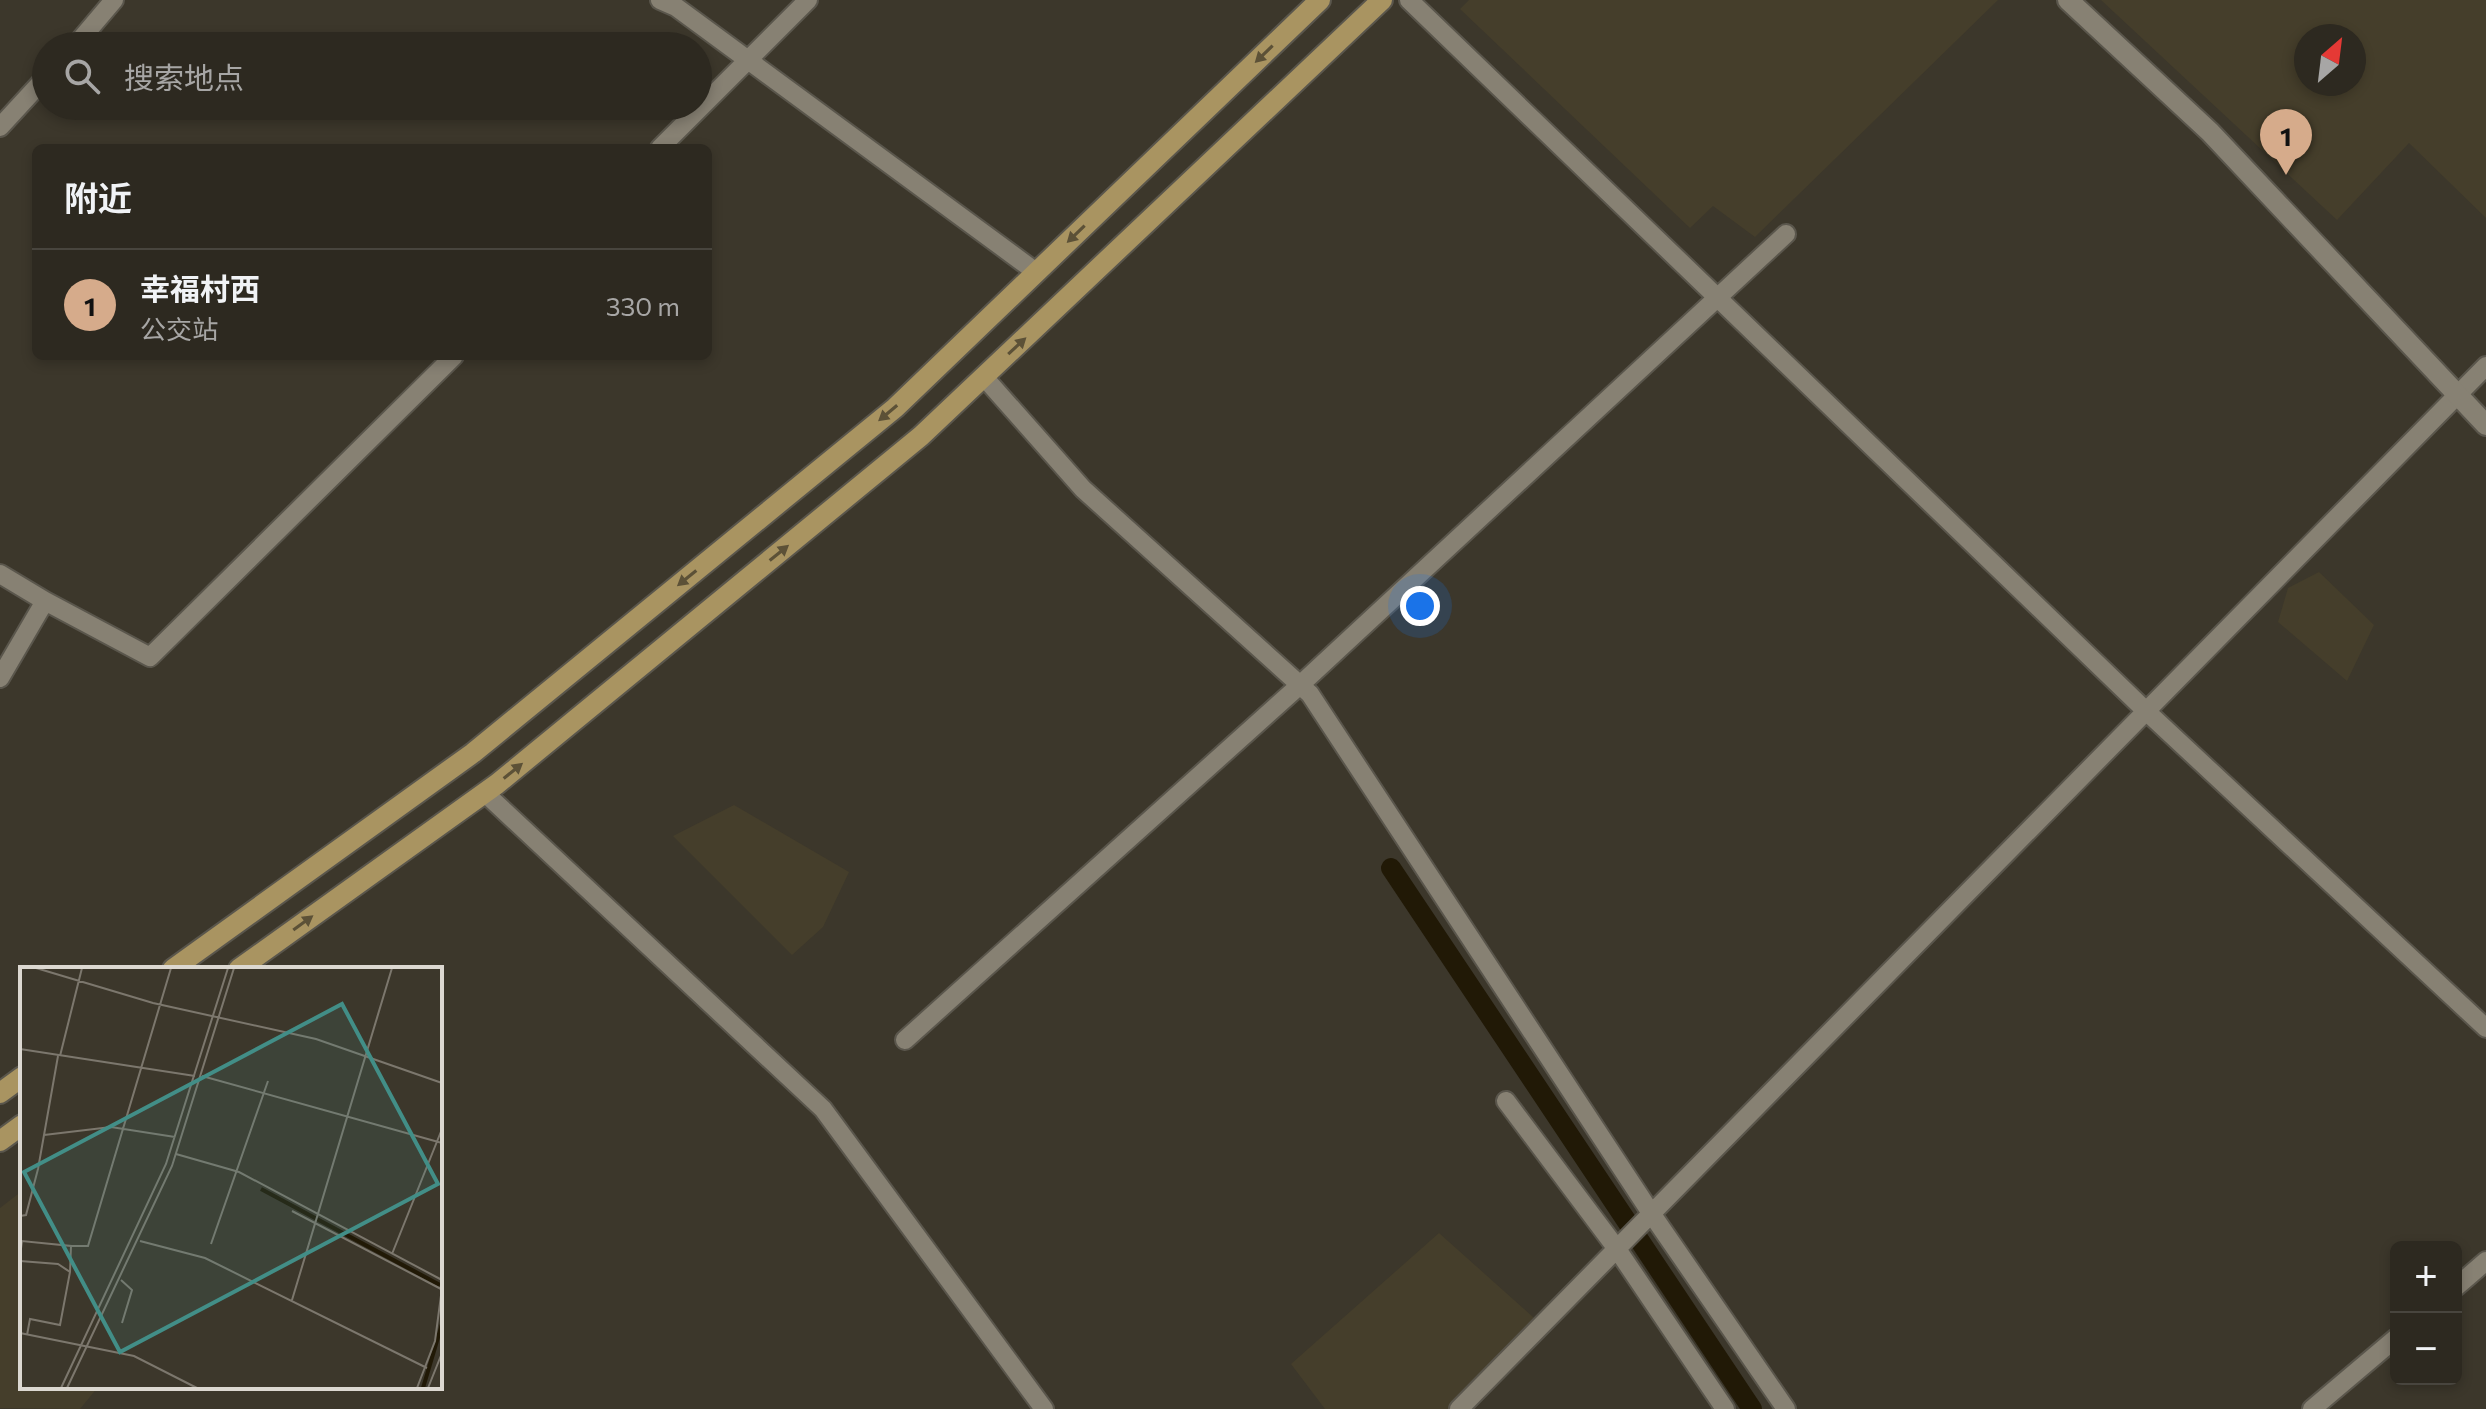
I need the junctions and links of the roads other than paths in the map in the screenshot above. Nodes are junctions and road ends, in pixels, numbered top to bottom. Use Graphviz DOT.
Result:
graph roads {
  1 [pos="114,0"];
  2 [pos="660,0"];
  3 [pos="808,0"];
  4 [pos="1320,0"];
  5 [pos="1382,0"];
  6 [pos="1409,0"];
  7 [pos="2068,0"];
  8 [pos="87,32"];
  9 [pos="709,32"];
  10 [pos="712,34"];
  11 [pos="747,60"];
  12 [pos="32,92"];
  13 [pos="712,95"];
  14 [pos="688,120"];
  15 [pos="0,127"];
  16 [pos="664,144"];
  17 [pos="1786,234"];
  18 [pos="1036,272"];
  19 [pos="1716,296"];
  20 [pos="450,360"];
  21 [pos="2486,366"];
  22 [pos="984,377"];
  23 [pos="2457,394"];
  24 [pos="2486,425"];
  25 [pos="0,574"];
  26 [pos="45,601"];
  27 [pos="0,678"];
  28 [pos="1300,685"];
  29 [pos="2146,711"];
  30 [pos="485,793"];
  31 [pos="176,967"];
  32 [pos="242,967"];
  33 [pos="2486,1028"];
  34 [pos="905,1040"];
  35 [pos="20,1078"];
  36 [pos="0,1093"];
  37 [pos="1506,1101"];
  38 [pos="20,1126"];
  39 [pos="0,1141"];
  40 [pos="1651,1213"];
  41 [pos="1617,1249"];
  42 [pos="2486,1261"];
  43 [pos="2462,1282"];
  44 [pos="2390,1343"];
  45 [pos="1044,1409"];
  46 [pos="1459,1409"];
  47 [pos="1725,1409"];
  48 [pos="1786,1409"];
  49 [pos="2312,1409"];
  1 -- 8 [label="street"];
  2 -- 9 [label="street"];
  3 -- 11 [label="street"];
  4 -- 18 [label="main road, one-way"];
  22 -- 5 [label="main road, one-way"];
  6 -- 19 [label="street"];
  7 -- 23 [label="main road"];
  10 -- 11 [label="street"];
  11 -- 13 [label="street"];
  11 -- 18 [label="street"];
  12 -- 15 [label="street"];
  14 -- 16 [label="street"];
  17 -- 19 [label="street"];
  18 -- 31 [label="main road, one-way"];
  19 -- 28 [label="street"];
  19 -- 29 [label="street"];
  20 -- 26 [label="street"];
  21 -- 23 [label="street"];
  22 -- 28 [label="street"];
  30 -- 22 [label="main road, one-way"];
  23 -- 24 [label="main road"];
  23 -- 29 [label="street"];
  25 -- 26 [label="street"];
  26 -- 27 [label="street"];
  28 -- 34 [label="street"];
  28 -- 40 [label="street"];
  29 -- 33 [label="street"];
  29 -- 40 [label="street"];
  32 -- 30 [label="main road, one-way"];
  30 -- 45 [label="street"];
  35 -- 36 [label="main road"];
  37 -- 41 [label="street"];
  38 -- 39 [label="main road"];
  40 -- 41 [label="street"];
  40 -- 48 [label="street"];
  41 -- 46 [label="street"];
  41 -- 47 [label="street"];
  42 -- 43 [label="street"];
  44 -- 49 [label="street"];
}
